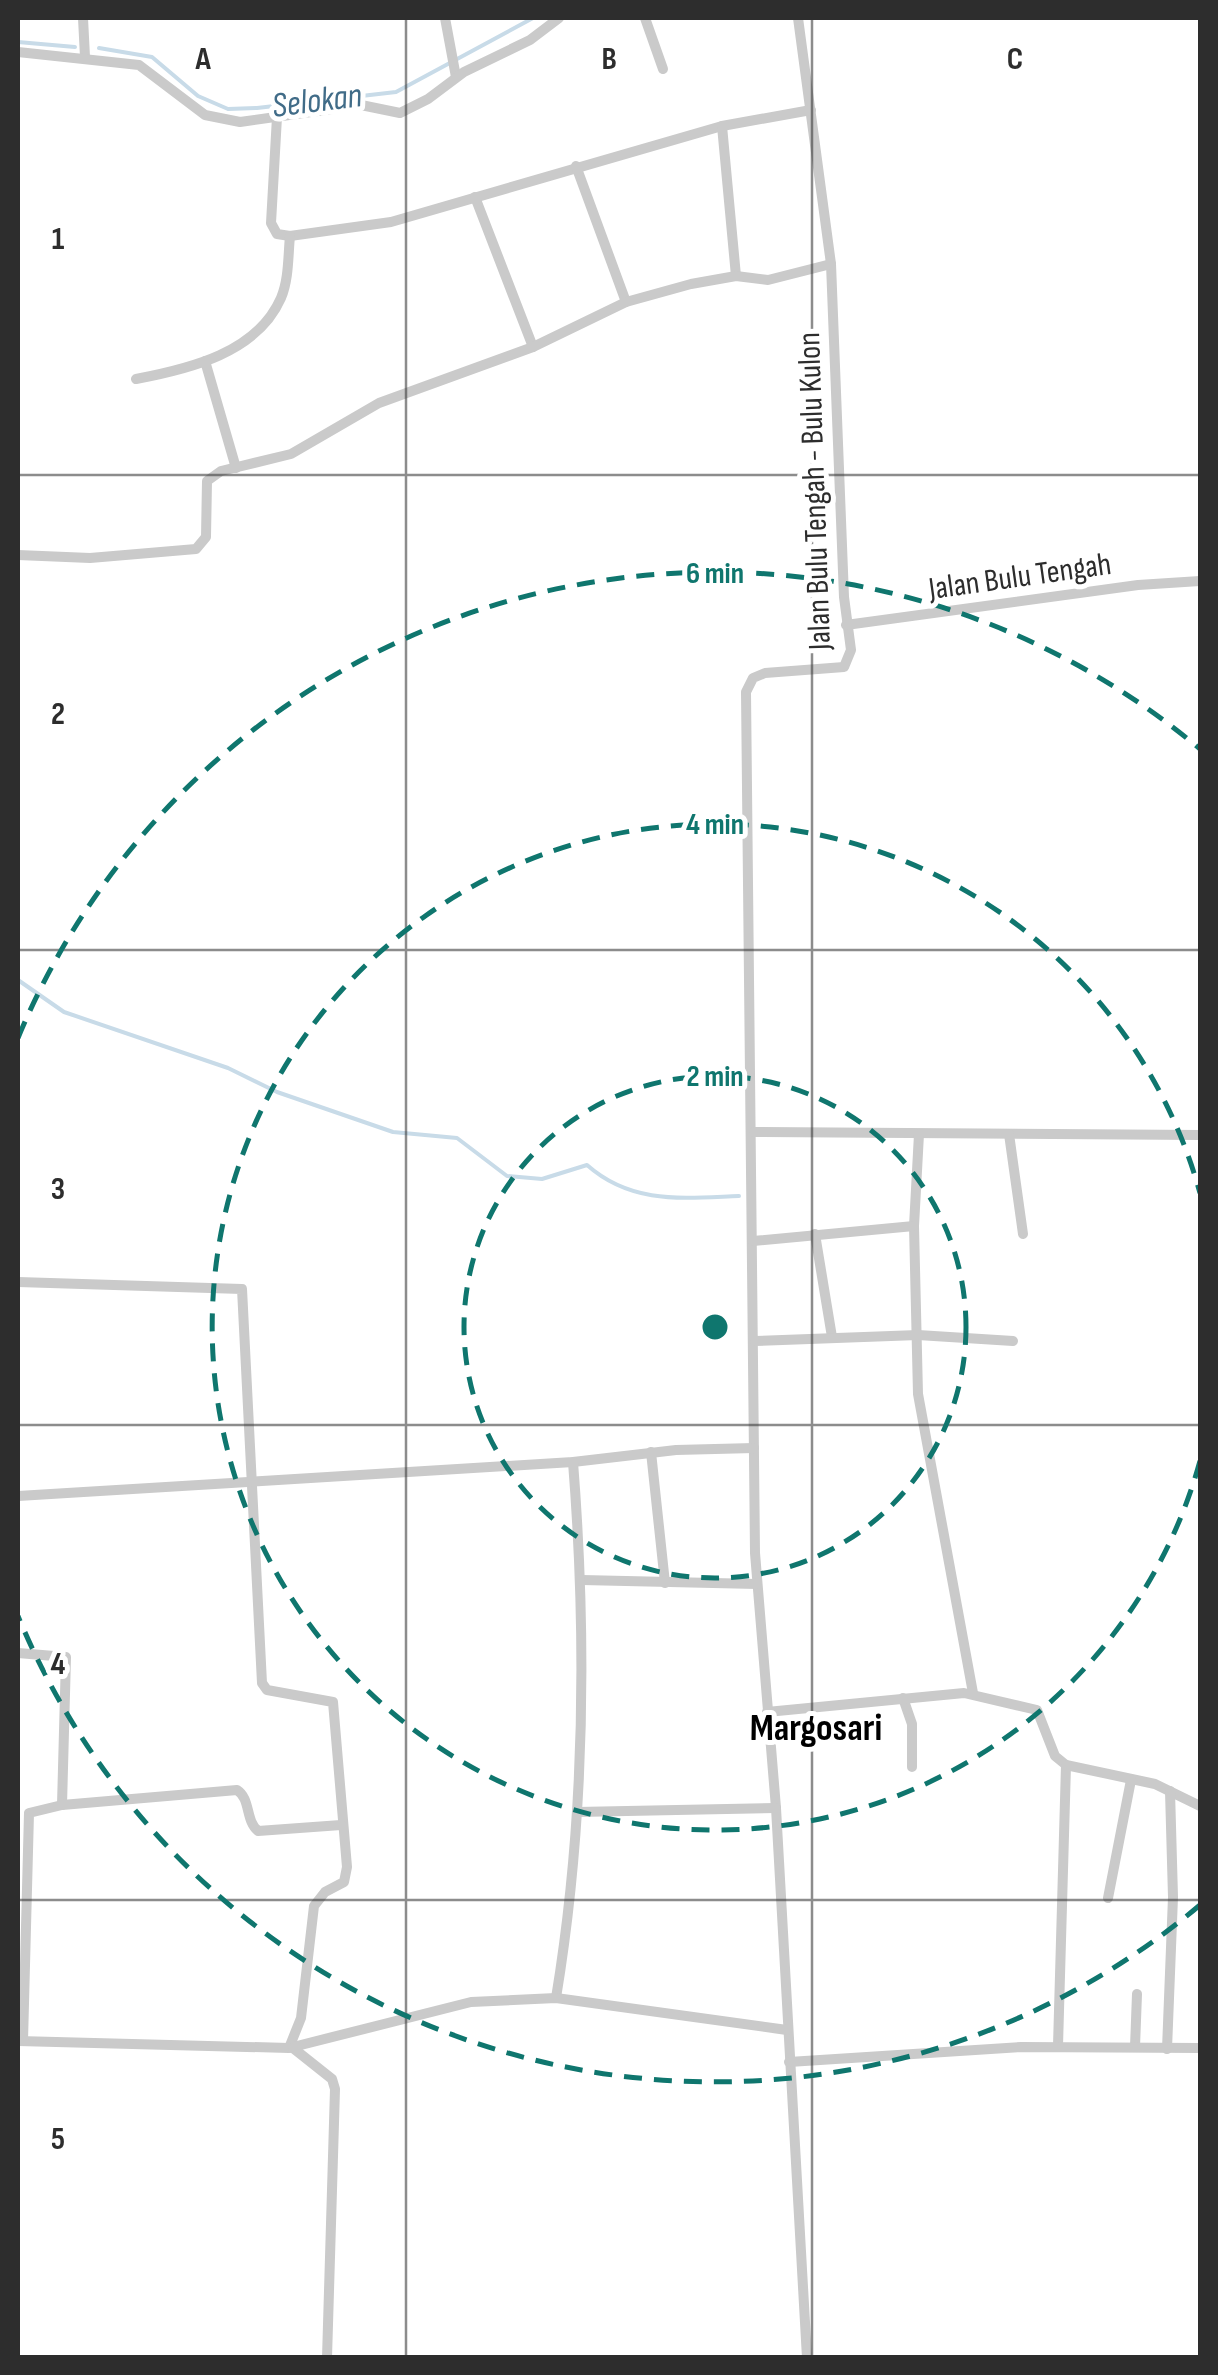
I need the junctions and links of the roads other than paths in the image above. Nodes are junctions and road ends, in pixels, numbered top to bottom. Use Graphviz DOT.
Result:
graph roads {
  1 [pos="83,18"];
  2 [pos="445,18"];
  3 [pos="559,18"];
  4 [pos="645,18"];
  5 [pos="798,18"];
  6 [pos="18,52"];
  7 [pos="86,57"];
  8 [pos="663,68"];
  9 [pos="455,75"];
  10 [pos="811,110"];
  11 [pos="277,117"];
  12 [pos="722,126"];
  13 [pos="576,166"];
  14 [pos="474,197"];
  15 [pos="290,236"];
  16 [pos="831,264"];
  17 [pos="736,276"];
  18 [pos="626,302"];
  19 [pos="533,347"];
  20 [pos="205,361"];
  21 [pos="136,378"];
  22 [pos="236,468"];
  23 [pos="18,555"];
  24 [pos="1200,582"];
  25 [pos="846,625"];
  26 [pos="754,1132"];
  27 [pos="919,1134"];
  28 [pos="1010,1134"];
  29 [pos="1200,1135"];
  30 [pos="914,1226"];
  31 [pos="815,1234"];
  32 [pos="1023,1234"];
  33 [pos="753,1241"];
  34 [pos="18,1282"];
  35 [pos="918,1335"];
  36 [pos="832,1337"];
  37 [pos="754,1340"];
  38 [pos="1013,1341"];
  39 [pos="754,1448"];
  40 [pos="650,1452"];
  41 [pos="573,1462"];
  42 [pos="250,1482"];
  43 [pos="18,1496"];
  44 [pos="582,1580"];
  45 [pos="665,1582"];
  46 [pos="757,1584"];
  47 [pos="18,1653"];
  48 [pos="974,1693"];
  49 [pos="903,1698"];
  50 [pos="767,1712"];
  51 [pos="1066,1765"];
  52 [pos="912,1767"];
  53 [pos="1131,1780"];
  54 [pos="1170,1790"];
  55 [pos="62,1806"];
  56 [pos="1200,1806"];
  57 [pos="776,1808"];
  58 [pos="577,1812"];
  59 [pos="341,1825"];
  60 [pos="1108,1898"];
  61 [pos="1137,1994"];
  62 [pos="556,1998"];
  63 [pos="786,2030"];
  64 [pos="20,2041"];
  65 [pos="1058,2046"];
  66 [pos="1135,2047"];
  67 [pos="291,2048"];
  68 [pos="1167,2048"];
  69 [pos="1200,2048"];
  70 [pos="789,2062"];
  71 [pos="327,2358"];
  72 [pos="807,2358"];
  1 -- 7 [label="street"];
  2 -- 9 [label="street"];
  3 -- 9 [label="street"];
  4 -- 8 [label="street"];
  5 -- 10 [label="street, Jalan Bulu Tengah - Bulu Kulon"];
  6 -- 7 [label="street"];
  7 -- 11 [label="street"];
  9 -- 11 [label="street"];
  10 -- 12 [label="street"];
  10 -- 16 [label="street, Jalan Bulu Tengah - Bulu Kulon"];
  11 -- 15 [label="street"];
  12 -- 13 [label="street"];
  12 -- 17 [label="street"];
  13 -- 14 [label="street"];
  13 -- 18 [label="street"];
  14 -- 15 [label="street"];
  14 -- 19 [label="street"];
  15 -- 20 [label="street"];
  16 -- 17 [label="street"];
  16 -- 25 [label="street, Jalan Bulu Tengah - Bulu Kulon"];
  17 -- 18 [label="street"];
  18 -- 19 [label="street"];
  19 -- 22 [label="street"];
  20 -- 21 [label="street"];
  20 -- 22 [label="street"];
  22 -- 23 [label="street"];
  24 -- 25 [label="street, Jalan Bulu Tengah"];
  25 -- 26 [label="street, Jalan Bulu Tengah - Bulu Kulon"];
  26 -- 27 [label="street"];
  26 -- 33 [label="street, Jalan Bulu Tengah - Bulu Kulon"];
  27 -- 28 [label="street"];
  27 -- 30 [label="street"];
  28 -- 29 [label="street"];
  28 -- 32 [label="street"];
  30 -- 31 [label="street"];
  30 -- 35 [label="street"];
  31 -- 33 [label="street"];
  31 -- 36 [label="street"];
  33 -- 37 [label="street, Jalan Bulu Tengah - Bulu Kulon"];
  34 -- 42 [label="street"];
  35 -- 36 [label="street"];
  35 -- 38 [label="street"];
  35 -- 48 [label="street"];
  36 -- 37 [label="street"];
  37 -- 39 [label="street, Jalan Bulu Tengah - Bulu Kulon"];
  39 -- 40 [label="street"];
  39 -- 46 [label="street, Jalan Bulu Tengah - Bulu Kulon"];
  40 -- 41 [label="street"];
  40 -- 45 [label="street"];
  41 -- 42 [label="street"];
  41 -- 44 [label="street"];
  42 -- 43 [label="street"];
  42 -- 59 [label="street"];
  44 -- 45 [label="street"];
  44 -- 58 [label="street"];
  45 -- 46 [label="street"];
  46 -- 50 [label="street, Jalan Bulu Tengah - Bulu Kulon"];
  47 -- 55 [label="street"];
  48 -- 49 [label="street"];
  48 -- 51 [label="street"];
  49 -- 50 [label="street"];
  49 -- 52 [label="street"];
  50 -- 57 [label="street, Jalan Bulu Tengah - Bulu Kulon"];
  51 -- 53 [label="street"];
  51 -- 65 [label="street"];
  53 -- 54 [label="street"];
  53 -- 60 [label="street"];
  54 -- 56 [label="street"];
  54 -- 68 [label="street"];
  55 -- 59 [label="street"];
  55 -- 64 [label="street"];
  57 -- 58 [label="street"];
  57 -- 63 [label="street, Jalan Bulu Tengah - Bulu Kulon"];
  58 -- 62 [label="street"];
  59 -- 67 [label="street"];
  61 -- 66 [label="street"];
  62 -- 63 [label="street"];
  62 -- 67 [label="street"];
  63 -- 70 [label="street, Jalan Bulu Tengah - Bulu Kulon"];
  64 -- 67 [label="street"];
  65 -- 66 [label="street"];
  65 -- 70 [label="street"];
  66 -- 68 [label="street"];
  67 -- 71 [label="street"];
  68 -- 69 [label="street"];
  70 -- 72 [label="street, Jalan Bulu Tengah - Bulu Kulon"];
}
